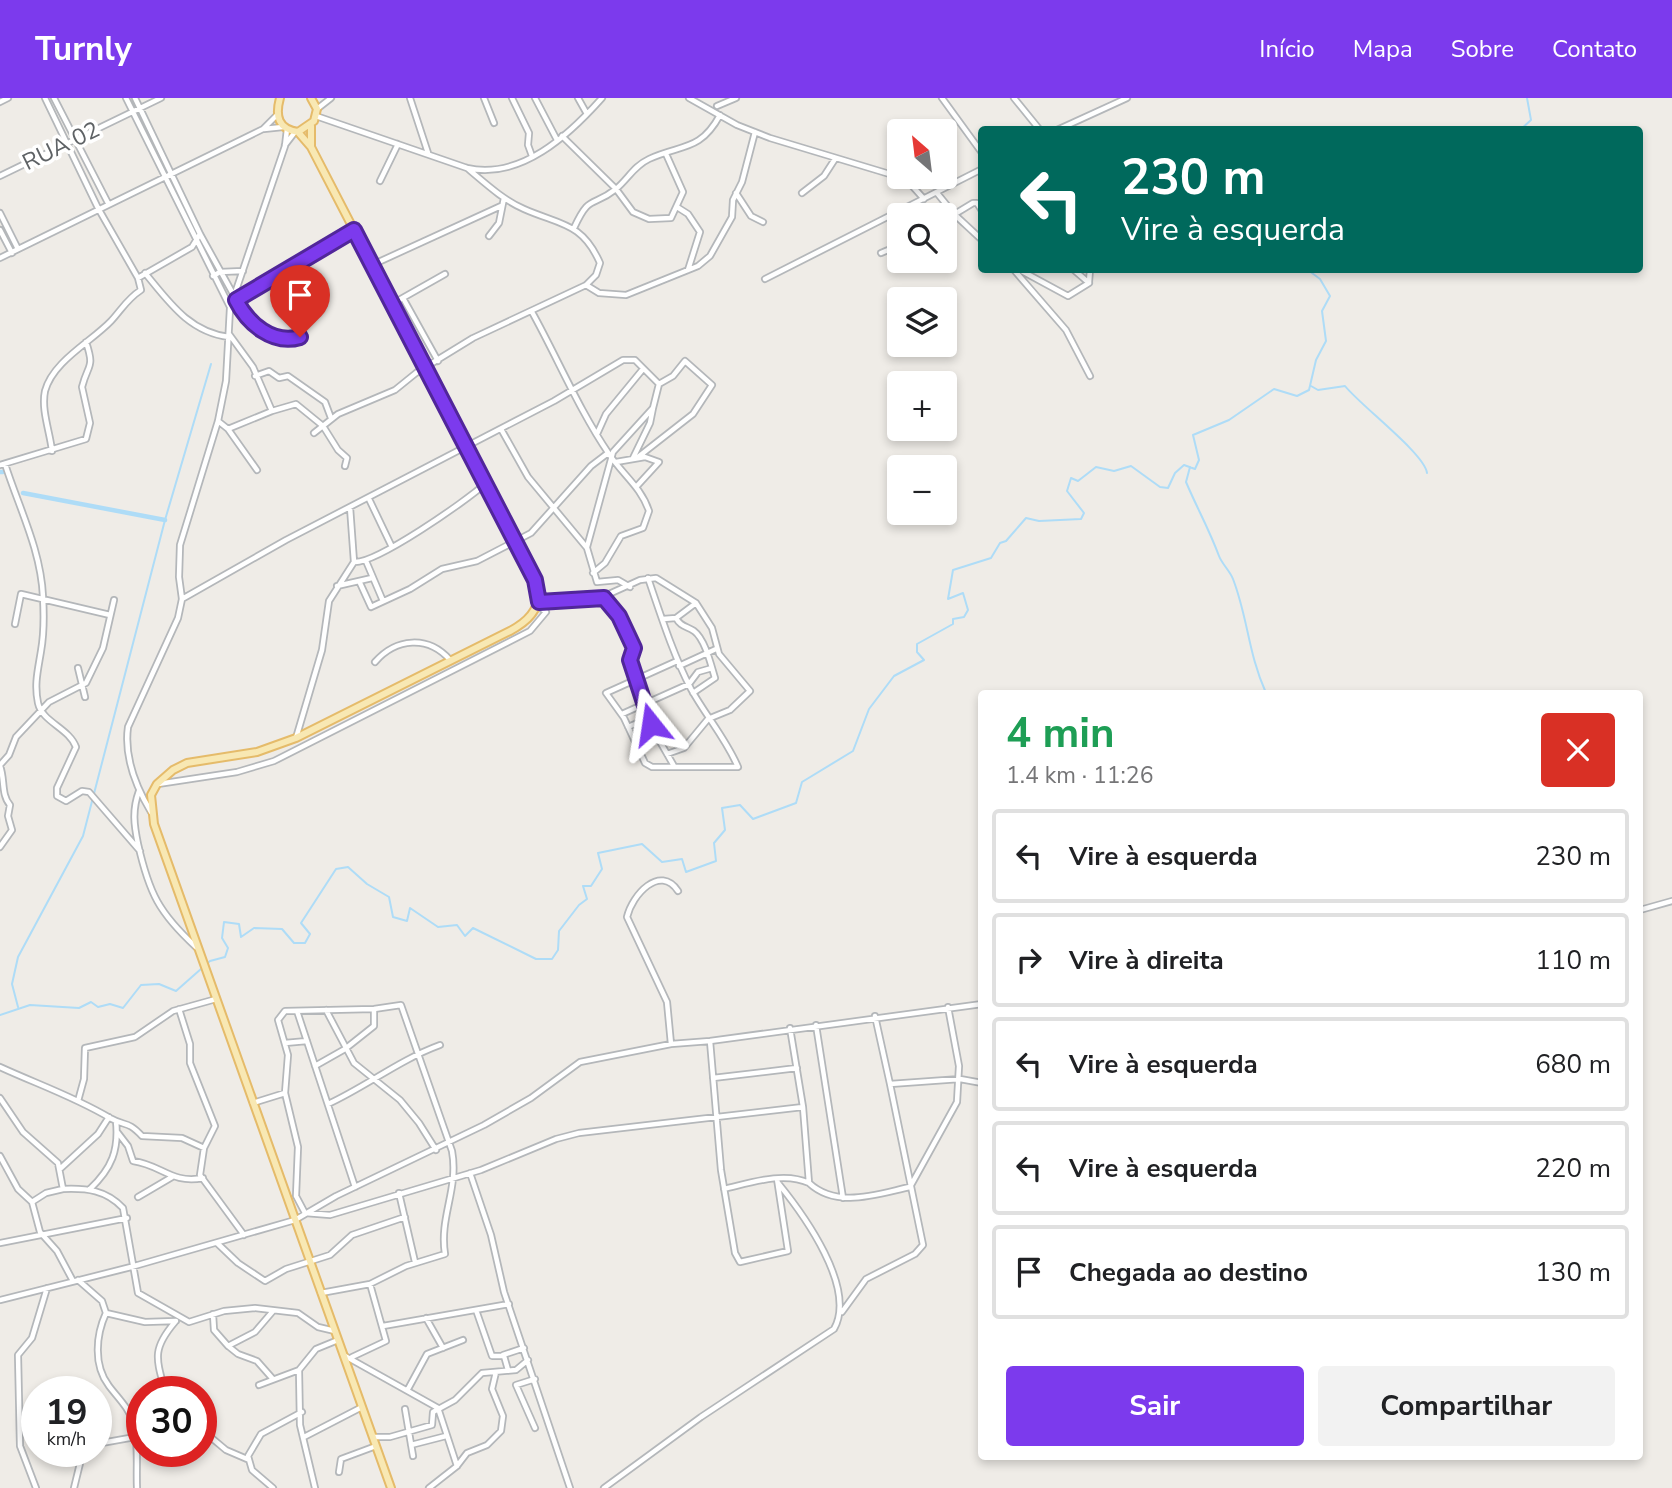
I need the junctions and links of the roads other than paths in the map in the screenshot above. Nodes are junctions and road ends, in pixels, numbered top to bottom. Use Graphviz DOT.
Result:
graph roads {
  1 [pos="8,98"];
  2 [pos="45,98"];
  3 [pos="54,98"];
  4 [pos="126,98"];
  5 [pos="135,98"];
  6 [pos="161,98"];
  7 [pos="313,98"];
  8 [pos="331,98"];
  9 [pos="410,98"];
  10 [pos="484,98"];
  11 [pos="512,98"];
  12 [pos="535,98"];
  13 [pos="578,98"];
  14 [pos="602,98"];
  15 [pos="689,98"];
  16 [pos="720,98"];
  17 [pos="736,98"];
  18 [pos="942,98"];
  19 [pos="1014,98"];
  20 [pos="1125,98"];
  21 [pos="281,99"];
  22 [pos="0,102"];
  23 [pos="139,107"];
  24 [pos="716,108"];
  25 [pos="132,111"];
  26 [pos="316,113"];
  27 [pos="587,114"];
  28 [pos="277,115"];
  29 [pos="720,115"];
  30 [pos="494,123"];
  31 [pos="311,126"];
  32 [pos="1037,126"];
  33 [pos="1066,126"];
  34 [pos="285,128"];
  35 [pos="263,129"];
  36 [pos="297,132"];
  37 [pos="755,132"];
  38 [pos="560,138"];
  39 [pos="75,139"];
  40 [pos="67,143"];
  41 [pos="398,144"];
  42 [pos="285,146"];
  43 [pos="312,147"];
  44 [pos="978,148"];
  45 [pos="428,154"];
  46 [pos="666,154"];
  47 [pos="532,156"];
  48 [pos="835,159"];
  49 [pos="467,168"];
  50 [pos="978,171"];
  51 [pos="172,175"];
  52 [pos="0,176"];
  53 [pos="164,178"];
  54 [pos="380,181"];
  55 [pos="616,189"];
  56 [pos="736,192"];
  57 [pos="802,193"];
  58 [pos="937,193"];
  59 [pos="504,198"];
  60 [pos="924,199"];
  61 [pos="108,203"];
  62 [pos="945,203"];
  63 [pos="501,206"];
  64 [pos="978,206"];
  65 [pos="677,207"];
  66 [pos="98,208"];
  67 [pos="957,212"];
  68 [pos="0,213"];
  69 [pos="957,217"];
  70 [pos="763,222"];
  71 [pos="574,228"];
  72 [pos="0,230"];
  73 [pos="354,230"];
  74 [pos="200,234"];
  75 [pos="489,236"];
  76 [pos="978,236"];
  77 [pos="195,242"];
  78 [pos="18,249"];
  79 [pos="887,250"];
  80 [pos="12,253"];
  81 [pos="881,253"];
  82 [pos="0,258"];
  83 [pos="372,265"];
  84 [pos="688,270"];
  85 [pos="243,271"];
  86 [pos="220,272"];
  87 [pos="1017,273"];
  88 [pos="1026,273"];
  89 [pos="1077,273"];
  90 [pos="1090,273"];
  91 [pos="145,274"];
  92 [pos="445,274"];
  93 [pos="213,276"];
  94 [pos="138,278"];
  95 [pos="765,279"];
  96 [pos="1089,283"];
  97 [pos="586,285"];
  98 [pos="403,298"];
  99 [pos="235,299"];
  100 [pos="392,304"];
  101 [pos="230,308"];
  102 [pos="532,312"];
  103 [pos="229,335"];
  104 [pos="300,337"];
  105 [pos="86,342"];
  106 [pos="438,360"];
  107 [pos="425,367"];
  108 [pos="643,369"];
  109 [pos="256,376"];
  110 [pos="1090,376"];
  111 [pos="659,384"];
  112 [pos="570,389"];
  113 [pos="653,408"];
  114 [pos="272,411"];
  115 [pos="331,418"];
  116 [pos="218,421"];
  117 [pos="323,426"];
  118 [pos="228,429"];
  119 [pos="501,429"];
  120 [pos="314,433"];
  121 [pos="597,434"];
  122 [pos="467,447"];
  123 [pos="52,451"];
  124 [pos="0,456"];
  125 [pos="612,458"];
  126 [pos="636,458"];
  127 [pos="3,465"];
  128 [pos="345,466"];
  129 [pos="257,470"];
  130 [pos="485,484"];
  131 [pos="637,486"];
  132 [pos="369,499"];
  133 [pos="350,507"];
  134 [pos="554,508"];
  135 [pos="514,541"];
  136 [pos="391,545"];
  137 [pos="587,548"];
  138 [pos="366,561"];
  139 [pos="354,562"];
  140 [pos="593,573"];
  141 [pos="372,578"];
  142 [pos="648,578"];
  143 [pos="360,583"];
  144 [pos="336,586"];
  145 [pos="630,587"];
  146 [pos="604,598"];
  147 [pos="43,599"];
  148 [pos="182,599"];
  149 [pos="114,600"];
  150 [pos="383,601"];
  151 [pos="695,603"];
  152 [pos="538,604"];
  153 [pos="110,615"];
  154 [pos="676,618"];
  155 [pos="663,620"];
  156 [pos="15,624"];
  157 [pos="716,649"];
  158 [pos="705,653"];
  159 [pos="450,660"];
  160 [pos="374,662"];
  161 [pos="678,664"];
  162 [pos="78,668"];
  163 [pos="712,668"];
  164 [pos="638,680"];
  165 [pos="689,684"];
  166 [pos="82,686"];
  167 [pos="693,693"];
  168 [pos="85,697"];
  169 [pos="645,704"];
  170 [pos="41,712"];
  171 [pos="622,714"];
  172 [pos="647,719"];
  173 [pos="708,719"];
  174 [pos="628,727"];
  175 [pos="296,738"];
  176 [pos="667,754"];
  177 [pos="0,766"];
  178 [pos="674,766"];
  179 [pos="157,784"];
  180 [pos="139,791"];
  181 [pos="3,802"];
  182 [pos="151,812"];
  183 [pos="0,846"];
  184 [pos="140,851"];
  185 [pos="678,891"];
  186 [pos="1672,901"];
  187 [pos="1643,909"];
  188 [pos="198,950"];
  189 [pos="216,999"];
  190 [pos="978,1004"];
  191 [pos="948,1007"];
  192 [pos="179,1009"];
  193 [pos="374,1009"];
  194 [pos="326,1010"];
  195 [pos="297,1011"];
  196 [pos="875,1016"];
  197 [pos="816,1026"];
  198 [pos="790,1028"];
  199 [pos="307,1041"];
  200 [pos="710,1041"];
  201 [pos="285,1043"];
  202 [pos="671,1044"];
  203 [pos="440,1045"];
  204 [pos="345,1049"];
  205 [pos="418,1053"];
  206 [pos="315,1066"];
  207 [pos="0,1067"];
  208 [pos="797,1068"];
  209 [pos="713,1078"];
  210 [pos="960,1079"];
  211 [pos="374,1080"];
  212 [pos="978,1082"];
  213 [pos="890,1084"];
  214 [pos="285,1093"];
  215 [pos="0,1098"];
  216 [pos="78,1101"];
  217 [pos="253,1103"];
  218 [pos="328,1104"];
  219 [pos="803,1107"];
  220 [pos="109,1117"];
  221 [pos="716,1118"];
  222 [pos="116,1121"];
  223 [pos="118,1133"];
  224 [pos="449,1144"];
  225 [pos="204,1148"];
  226 [pos="436,1151"];
  227 [pos="0,1156"];
  228 [pos="60,1168"];
  229 [pos="470,1173"];
  230 [pos="454,1176"];
  231 [pos="172,1177"];
  232 [pos="204,1178"];
  233 [pos="778,1181"];
  234 [pos="809,1184"];
  235 [pos="355,1187"];
  236 [pos="910,1187"];
  237 [pos="63,1189"];
  238 [pos="90,1189"];
  239 [pos="723,1189"];
  240 [pos="398,1193"];
  241 [pos="138,1197"];
  242 [pos="843,1198"];
  243 [pos="32,1202"];
  244 [pos="305,1213"];
  245 [pos="405,1217"];
  246 [pos="127,1218"];
  247 [pos="295,1220"];
  248 [pos="244,1235"];
  249 [pos="43,1237"];
  250 [pos="217,1242"];
  251 [pos="0,1243"];
  252 [pos="309,1261"];
  253 [pos="415,1262"];
  254 [pos="131,1267"];
  255 [pos="76,1280"];
  256 [pos="370,1284"];
  257 [pos="47,1287"];
  258 [pos="321,1293"];
  259 [pos="0,1300"];
  260 [pos="509,1304"];
  261 [pos="274,1310"];
  262 [pos="476,1310"];
  263 [pos="106,1313"];
  264 [pos="213,1313"];
  265 [pos="841,1315"];
  266 [pos="426,1318"];
  267 [pos="177,1320"];
  268 [pos="383,1326"];
  269 [pos="335,1331"];
  270 [pos="338,1340"];
  271 [pos="463,1340"];
  272 [pos="228,1346"];
  273 [pos="443,1348"];
  274 [pos="524,1348"];
  275 [pos="502,1355"];
  276 [pos="347,1357"];
  277 [pos="528,1360"];
  278 [pos="299,1370"];
  279 [pos="508,1370"];
  280 [pos="496,1372"];
  281 [pos="161,1376"];
  282 [pos="272,1378"];
  283 [pos="535,1379"];
  284 [pos="258,1385"];
  285 [pos="408,1389"];
  286 [pos="362,1406"];
  287 [pos="438,1408"];
  288 [pos="126,1409"];
  289 [pos="405,1409"];
  290 [pos="303,1412"];
  291 [pos="535,1428"];
  292 [pos="409,1432"];
  293 [pos="446,1436"];
  294 [pos="304,1437"];
  295 [pos="372,1437"];
  296 [pos="217,1442"];
  297 [pos="411,1445"];
  298 [pos="376,1446"];
  299 [pos="413,1456"];
  300 [pos="247,1460"];
  301 [pos="457,1466"];
  302 [pos="79,1467"];
  303 [pos="136,1467"];
  304 [pos="339,1472"];
  305 [pos="36,1488"];
  306 [pos="74,1488"];
  307 [pos="137,1488"];
  308 [pos="273,1488"];
  309 [pos="315,1488"];
  310 [pos="391,1488"];
  311 [pos="429,1488"];
  312 [pos="570,1488"];
  313 [pos="604,1488"];
  1 -- 22 [label="street"];
  2 -- 40 [label="street"];
  3 -- 39 [label="street"];
  4 -- 25 [label="street"];
  5 -- 23 [label="street"];
  6 -- 23 [label="street, RUA 02"];
  7 -- 26 [label="main road"];
  8 -- 26 [label="street"];
  9 -- 45 [label="street"];
  10 -- 30 [label="street"];
  11 -- 47 [label="street"];
  12 -- 38 [label="street"];
  13 -- 27 [label="street"];
  14 -- 27 [label="street"];
  15 -- 24 [label="street"];
  16 -- 24 [label="street"];
  17 -- 24 [label="street"];
  18 -- 44 [label="street"];
  19 -- 32 [label="street"];
  20 -- 33 [label="street"];
  21 -- 28 [label="main road"];
  23 -- 25 [label="street, RUA 02"];
  23 -- 51 [label="street"];
  24 -- 29 [label="street"];
  25 -- 39 [label="street, RUA 02"];
  25 -- 53 [label="street"];
  26 -- 31 [label="main road"];
  26 -- 41 [label="street"];
  27 -- 38 [label="street"];
  28 -- 34 [label="main road"];
  28 -- 35 [label="street"];
  29 -- 37 [label="street"];
  29 -- 46 [label="street"];
  31 -- 36 [label="main road"];
  31 -- 43 [label="main road"];
  34 -- 35 [label="street"];
  34 -- 36 [label="main road"];
  34 -- 42 [label="street"];
  35 -- 51 [label="street"];
  36 -- 42 [label="street"];
  36 -- 43 [label="main road"];
  37 -- 48 [label="street"];
  37 -- 56 [label="street"];
  38 -- 47 [label="street"];
  38 -- 55 [label="street"];
  39 -- 40 [label="street, RUA 02"];
  39 -- 61 [label="street"];
  40 -- 52 [label="street, RUA 02"];
  40 -- 66 [label="street"];
  41 -- 45 [label="street"];
  41 -- 54 [label="street"];
  42 -- 85 [label="street"];
  43 -- 73 [label="main road"];
  45 -- 49 [label="street"];
  46 -- 55 [label="street"];
  46 -- 65 [label="street"];
  47 -- 49 [label="street"];
  48 -- 57 [label="street"];
  48 -- 60 [label="street"];
  49 -- 59 [label="street"];
  50 -- 58 [label="street"];
  51 -- 53 [label="street"];
  51 -- 74 [label="street"];
  53 -- 61 [label="street"];
  53 -- 77 [label="street"];
  55 -- 65 [label="street"];
  55 -- 71 [label="street"];
  56 -- 70 [label="street"];
  56 -- 84 [label="street"];
  58 -- 60 [label="street"];
  58 -- 62 [label="street"];
  59 -- 63 [label="street"];
  59 -- 71 [label="street"];
  60 -- 95 [label="street"];
  61 -- 66 [label="street"];
  63 -- 75 [label="street"];
  63 -- 83 [label="street"];
  64 -- 67 [label="street"];
  65 -- 84 [label="street"];
  66 -- 78 [label="street"];
  66 -- 94 [label="street"];
  68 -- 78 [label="street"];
  69 -- 76 [label="street"];
  71 -- 97 [label="street"];
  72 -- 80 [label="street"];
  73 -- 83 [label="main road"];
  73 -- 99 [label="street"];
  74 -- 77 [label="street"];
  74 -- 86 [label="street"];
  77 -- 91 [label="street"];
  77 -- 93 [label="street"];
  78 -- 80 [label="street"];
  79 -- 81 [label="street"];
  80 -- 82 [label="street"];
  83 -- 100 [label="main road"];
  84 -- 97 [label="street"];
  85 -- 86 [label="street"];
  85 -- 99 [label="street"];
  86 -- 93 [label="street"];
  86 -- 99 [label="street"];
  87 -- 110 [label="street"];
  88 -- 96 [label="street"];
  89 -- 96 [label="street"];
  90 -- 96 [label="street"];
  91 -- 94 [label="street"];
  91 -- 103 [label="street"];
  92 -- 98 [label="street"];
  93 -- 101 [label="street"];
  94 -- 105 [label="street"];
  97 -- 102 [label="street"];
  98 -- 100 [label="street"];
  98 -- 106 [label="street"];
  99 -- 101 [label="street"];
  99 -- 104 [label="street"];
  100 -- 107 [label="main road"];
  101 -- 103 [label="street"];
  102 -- 106 [label="street"];
  102 -- 112 [label="street"];
  103 -- 109 [label="street"];
  103 -- 116 [label="street"];
  105 -- 123 [label="street"];
  105 -- 123 [label="street"];
  106 -- 107 [label="street"];
  107 -- 115 [label="street"];
  107 -- 122 [label="main road"];
  108 -- 111 [label="street"];
  108 -- 112 [label="street"];
  108 -- 121 [label="street"];
  109 -- 114 [label="street"];
  109 -- 115 [label="street"];
  111 -- 113 [label="street"];
  111 -- 126 [label="street"];
  112 -- 119 [label="street"];
  112 -- 121 [label="street"];
  113 -- 125 [label="street"];
  113 -- 126 [label="street"];
  114 -- 117 [label="street"];
  114 -- 118 [label="street"];
  115 -- 117 [label="street"];
  116 -- 118 [label="street"];
  116 -- 148 [label="street"];
  117 -- 120 [label="street"];
  117 -- 128 [label="street"];
  118 -- 129 [label="street"];
  119 -- 122 [label="street"];
  119 -- 134 [label="street"];
  121 -- 125 [label="street"];
  122 -- 130 [label="main road"];
  122 -- 132 [label="street"];
  123 -- 127 [label="street"];
  124 -- 127 [label="street"];
  125 -- 126 [label="street"];
  125 -- 131 [label="street"];
  125 -- 134 [label="street"];
  125 -- 137 [label="street"];
  126 -- 131 [label="street"];
  127 -- 147 [label="street"];
  130 -- 135 [label="main road"];
  130 -- 136 [label="street"];
  131 -- 140 [label="street"];
  132 -- 133 [label="street"];
  132 -- 136 [label="street"];
  133 -- 139 [label="street"];
  133 -- 148 [label="street"];
  134 -- 135 [label="street"];
  134 -- 137 [label="street"];
  135 -- 150 [label="street"];
  135 -- 152 [label="main road"];
  136 -- 138 [label="street"];
  137 -- 140 [label="street"];
  138 -- 139 [label="street"];
  138 -- 141 [label="street"];
  139 -- 144 [label="street"];
  140 -- 145 [label="street"];
  141 -- 143 [label="street"];
  141 -- 150 [label="street"];
  142 -- 145 [label="street"];
  142 -- 151 [label="street"];
  142 -- 155 [label="street"];
  143 -- 144 [label="street"];
  143 -- 150 [label="street"];
  144 -- 175 [label="street"];
  145 -- 146 [label="street"];
  146 -- 152 [label="street"];
  146 -- 164 [label="street"];
  147 -- 153 [label="street"];
  147 -- 156 [label="street"];
  147 -- 170 [label="street"];
  148 -- 180 [label="street"];
  149 -- 153 [label="street"];
  151 -- 154 [label="street"];
  151 -- 157 [label="street"];
  152 -- 159 [label="main road"];
  152 -- 179 [label="street"];
  153 -- 166 [label="street"];
  154 -- 155 [label="street"];
  154 -- 158 [label="street"];
  155 -- 161 [label="street"];
  157 -- 158 [label="street"];
  157 -- 173 [label="street"];
  158 -- 161 [label="street"];
  158 -- 163 [label="street"];
  159 -- 160 [label="street"];
  159 -- 175 [label="main road"];
  161 -- 164 [label="street"];
  161 -- 165 [label="street"];
  162 -- 166 [label="street"];
  163 -- 165 [label="street"];
  163 -- 167 [label="street"];
  164 -- 169 [label="street"];
  164 -- 171 [label="street"];
  165 -- 167 [label="street"];
  165 -- 169 [label="street"];
  166 -- 168 [label="street"];
  166 -- 170 [label="street"];
  167 -- 173 [label="street"];
  169 -- 171 [label="street"];
  169 -- 172 [label="street"];
  170 -- 177 [label="street"];
  170 -- 184 [label="street"];
  171 -- 174 [label="street"];
  172 -- 174 [label="street"];
  172 -- 176 [label="street"];
  173 -- 176 [label="street"];
  173 -- 178 [label="street"];
  174 -- 178 [label="street"];
  175 -- 179 [label="main road"];
  176 -- 178 [label="street"];
  177 -- 181 [label="street"];
  179 -- 182 [label="main road"];
  180 -- 182 [label="street"];
  180 -- 184 [label="street"];
  181 -- 183 [label="street"];
  182 -- 188 [label="main road"];
  184 -- 188 [label="street"];
  185 -- 202 [label="street"];
  186 -- 187 [label="street"];
  188 -- 189 [label="main road"];
  189 -- 192 [label="street"];
  189 -- 217 [label="main road"];
  190 -- 191 [label="street"];
  191 -- 196 [label="street"];
  191 -- 210 [label="street"];
  192 -- 216 [label="street"];
  192 -- 225 [label="street"];
  193 -- 194 [label="street"];
  193 -- 204 [label="street"];
  193 -- 205 [label="street"];
  194 -- 195 [label="street"];
  194 -- 204 [label="street"];
  195 -- 199 [label="street"];
  195 -- 201 [label="street"];
  196 -- 197 [label="street"];
  196 -- 213 [label="street"];
  197 -- 198 [label="street"];
  197 -- 242 [label="street"];
  198 -- 200 [label="street"];
  198 -- 208 [label="street"];
  199 -- 201 [label="street"];
  199 -- 206 [label="street"];
  200 -- 202 [label="street"];
  200 -- 209 [label="street"];
  201 -- 214 [label="street"];
  202 -- 224 [label="street"];
  203 -- 205 [label="street"];
  204 -- 206 [label="street"];
  204 -- 211 [label="street"];
  205 -- 211 [label="street"];
  205 -- 224 [label="street"];
  206 -- 218 [label="street"];
  207 -- 216 [label="street"];
  208 -- 209 [label="street"];
  208 -- 219 [label="street"];
  209 -- 221 [label="street"];
  210 -- 212 [label="street"];
  210 -- 213 [label="street"];
  210 -- 236 [label="street"];
  211 -- 218 [label="street"];
  211 -- 226 [label="street"];
  213 -- 236 [label="street"];
  214 -- 217 [label="street"];
  214 -- 244 [label="street"];
  215 -- 228 [label="street"];
  216 -- 220 [label="street"];
  217 -- 247 [label="main road"];
  218 -- 235 [label="street"];
  219 -- 221 [label="street"];
  219 -- 234 [label="street"];
  220 -- 222 [label="street"];
  220 -- 228 [label="street"];
  221 -- 229 [label="street"];
  221 -- 239 [label="street"];
  222 -- 223 [label="street"];
  222 -- 225 [label="street"];
  223 -- 231 [label="street"];
  223 -- 238 [label="street"];
  224 -- 226 [label="street"];
  224 -- 230 [label="street"];
  225 -- 232 [label="street"];
  226 -- 235 [label="street"];
  227 -- 243 [label="street"];
  228 -- 237 [label="street"];
  229 -- 230 [label="street"];
  229 -- 260 [label="street"];
  230 -- 240 [label="street"];
  230 -- 253 [label="street"];
  231 -- 232 [label="street"];
  231 -- 241 [label="street"];
  232 -- 248 [label="street"];
  233 -- 234 [label="street"];
  233 -- 239 [label="street"];
  233 -- 239 [label="street"];
  233 -- 265 [label="street"];
  234 -- 242 [label="street"];
  235 -- 244 [label="street"];
  236 -- 242 [label="street"];
  236 -- 265 [label="street"];
  237 -- 238 [label="street"];
  237 -- 243 [label="street"];
  238 -- 246 [label="street"];
  240 -- 244 [label="street"];
  240 -- 245 [label="street"];
  243 -- 249 [label="street"];
  244 -- 247 [label="street"];
  245 -- 252 [label="street"];
  245 -- 253 [label="street"];
  246 -- 249 [label="street"];
  246 -- 254 [label="street"];
  247 -- 248 [label="street"];
  247 -- 252 [label="main road"];
  248 -- 250 [label="street"];
  249 -- 251 [label="street"];
  249 -- 255 [label="street"];
  250 -- 252 [label="street"];
  250 -- 254 [label="street"];
  252 -- 258 [label="main road"];
  253 -- 256 [label="street"];
  254 -- 255 [label="street"];
  254 -- 267 [label="street"];
  255 -- 257 [label="street"];
  255 -- 263 [label="street"];
  256 -- 258 [label="street"];
  256 -- 268 [label="street"];
  257 -- 259 [label="street"];
  257 -- 305 [label="street"];
  258 -- 269 [label="main road"];
  260 -- 262 [label="street"];
  260 -- 274 [label="street"];
  261 -- 264 [label="street"];
  261 -- 269 [label="street"];
  261 -- 272 [label="street"];
  262 -- 266 [label="street"];
  262 -- 275 [label="street"];
  263 -- 267 [label="street"];
  263 -- 288 [label="street"];
  264 -- 267 [label="street"];
  264 -- 272 [label="street"];
  265 -- 313 [label="street"];
  266 -- 268 [label="street"];
  266 -- 273 [label="street"];
  267 -- 281 [label="street"];
  268 -- 276 [label="street"];
  269 -- 270 [label="main road"];
  270 -- 276 [label="main road"];
  270 -- 278 [label="street"];
  271 -- 273 [label="street"];
  272 -- 282 [label="street"];
  273 -- 285 [label="street"];
  274 -- 275 [label="street"];
  274 -- 277 [label="street"];
  275 -- 279 [label="street"];
  276 -- 285 [label="street"];
  276 -- 286 [label="main road"];
  277 -- 279 [label="street"];
  277 -- 283 [label="street"];
  278 -- 282 [label="street"];
  278 -- 290 [label="street"];
  279 -- 280 [label="street"];
  280 -- 287 [label="street"];
  280 -- 301 [label="street"];
  282 -- 284 [label="street"];
  283 -- 291 [label="street"];
  283 -- 312 [label="street"];
  285 -- 287 [label="street"];
  286 -- 294 [label="street"];
  286 -- 295 [label="main road"];
  287 -- 292 [label="street"];
  287 -- 293 [label="street"];
  289 -- 292 [label="street"];
  290 -- 294 [label="street"];
  290 -- 300 [label="street"];
  292 -- 295 [label="street"];
  292 -- 297 [label="street"];
  293 -- 297 [label="street"];
  293 -- 301 [label="street"];
  294 -- 309 [label="street"];
  295 -- 298 [label="main road"];
  296 -- 300 [label="street"];
  297 -- 299 [label="street"];
  298 -- 304 [label="street"];
  298 -- 310 [label="main road"];
  300 -- 308 [label="street"];
  301 -- 311 [label="street"];
  302 -- 306 [label="street"];
  303 -- 307 [label="street"];
}
